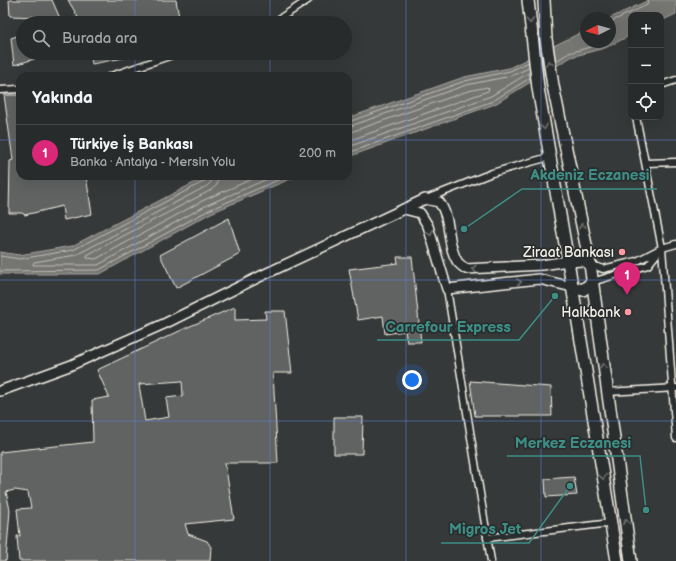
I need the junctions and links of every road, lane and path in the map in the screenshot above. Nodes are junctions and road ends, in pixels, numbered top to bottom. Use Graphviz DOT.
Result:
graph roads {
  1 [pos="308,0"];
  2 [pos="528,0"];
  3 [pos="544,0"];
  4 [pos="285,16"];
  5 [pos="158,60"];
  6 [pos="123,72"];
  7 [pos="676,80"];
  8 [pos="664,84"];
  9 [pos="16,89"];
  10 [pos="0,90"];
  11 [pos="637,120"];
  12 [pos="549,157"];
  13 [pos="676,162"];
  14 [pos="646,163"];
  15 [pos="425,199"];
  16 [pos="404,209"];
  17 [pos="676,244"];
  18 [pos="662,248"];
  19 [pos="568,261"];
  20 [pos="590,264"];
  21 [pos="592,282"];
  22 [pos="572,286"];
  23 [pos="447,289"];
  24 [pos="674,388"];
  25 [pos="0,391"];
  26 [pos="607,392"];
  27 [pos="676,438"];
  28 [pos="611,523"];
  29 [pos="487,538"];
  30 [pos="491,561"];
  31 [pos="617,561"];
  32 [pos="631,561"];
  1 -- 4 [label="street"];
  2 -- 12 [label="highway, one-way"];
  20 -- 3 [label="highway, one-way"];
  5 -- 6 [label="street"];
  7 -- 8 [label="street"];
  9 -- 10 [label="street"];
  11 -- 14 [label="street"];
  12 -- 15 [label="street"];
  12 -- 19 [label="highway"];
  13 -- 14 [label="street"];
  14 -- 18 [label="street"];
  15 -- 16 [label="street"];
  19 -- 15 [label="street, one-way"];
  16 -- 23 [label="street, one-way"];
  16 -- 25 [label="street"];
  17 -- 18 [label="street"];
  18 -- 20 [label="street"];
  18 -- 21 [label="street"];
  18 -- 24 [label="street"];
  19 -- 20 [label="highway"];
  19 -- 22 [label="highway"];
  20 -- 21 [label="highway"];
  21 -- 22 [label="highway"];
  26 -- 21 [label="highway, one-way"];
  23 -- 22 [label="street, one-way"];
  22 -- 28 [label="highway, one-way"];
  23 -- 29 [label="street"];
  24 -- 26 [label="street"];
  24 -- 27 [label="street"];
  32 -- 26 [label="highway, one-way"];
  28 -- 29 [label="street"];
  28 -- 31 [label="highway"];
  29 -- 30 [label="street"];
}
